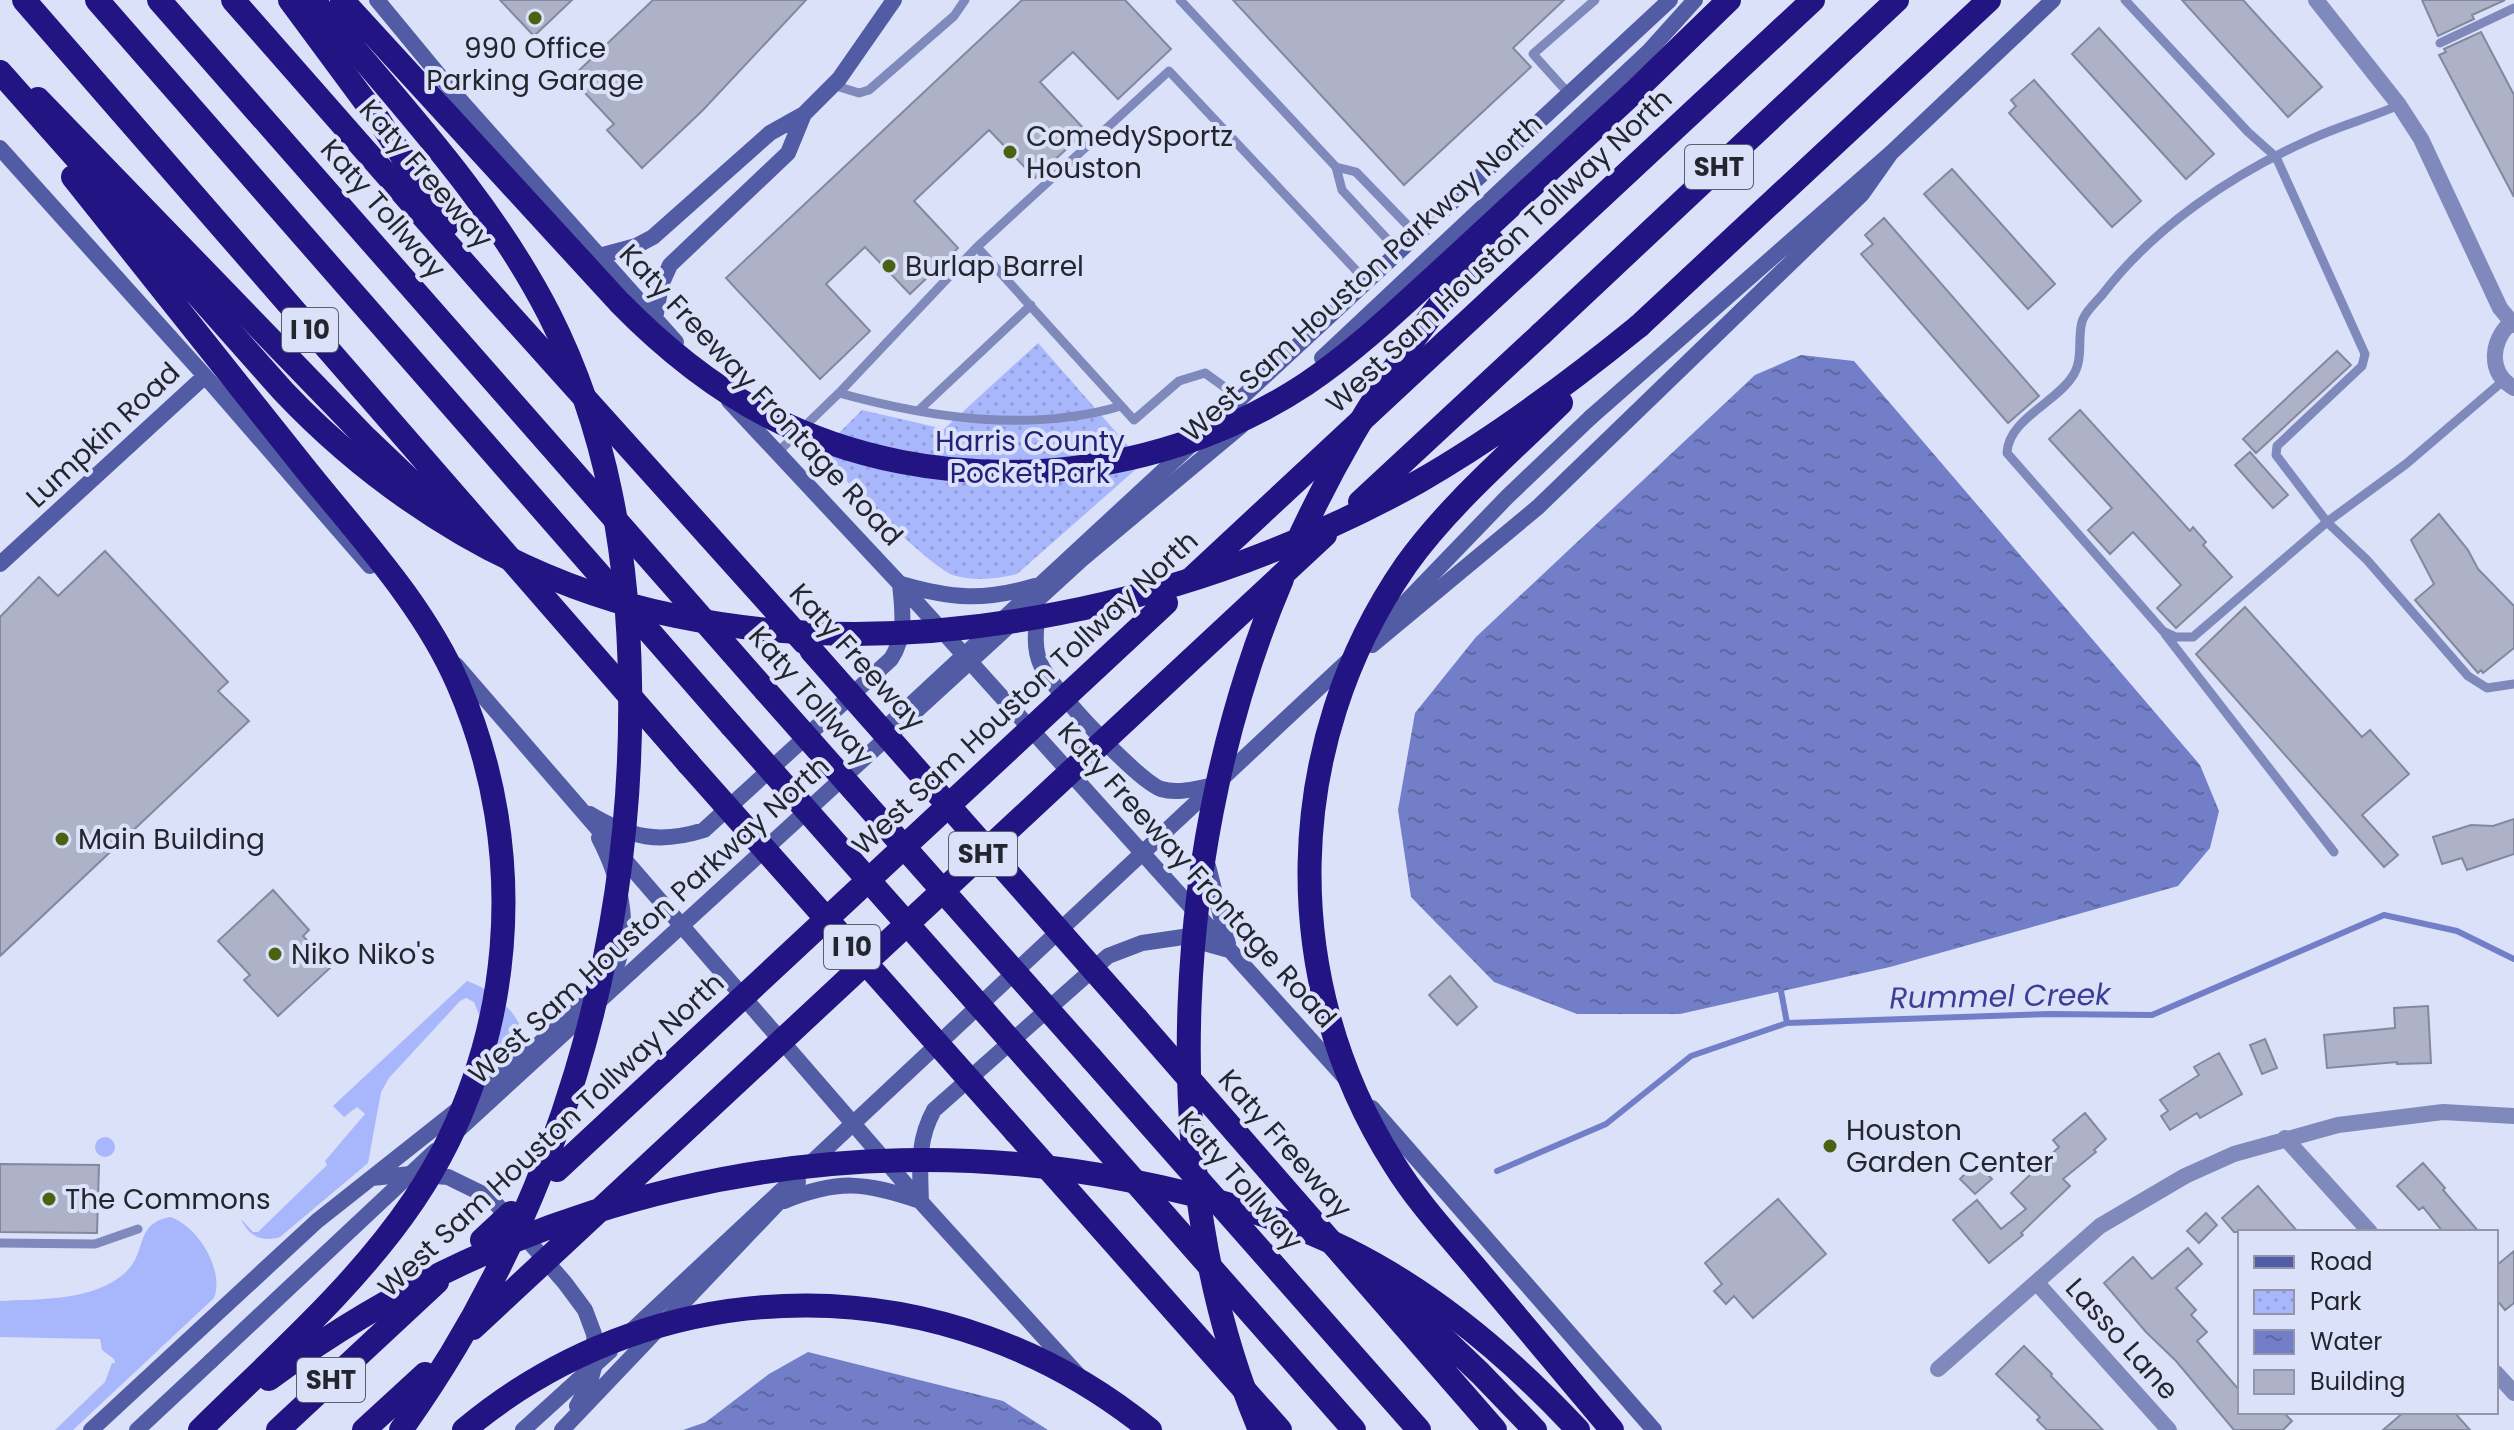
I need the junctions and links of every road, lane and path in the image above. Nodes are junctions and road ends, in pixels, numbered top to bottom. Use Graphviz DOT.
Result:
graph roads {
  1 [pos="24,0"];
  2 [pos="97,0"];
  3 [pos="159,0"];
  4 [pos="233,0"];
  5 [pos="290,0"];
  6 [pos="313,0"];
  7 [pos="342,0"];
  8 [pos="377,0"];
  9 [pos="894,0"];
  10 [pos="965,0"];
  11 [pos="1180,0"];
  12 [pos="1595,0"];
  13 [pos="1670,0"];
  14 [pos="1695,0"];
  15 [pos="1729,0"];
  16 [pos="1813,0"];
  17 [pos="1897,0"];
  18 [pos="1989,0"];
  19 [pos="2053,0"];
  20 [pos="2125,0"];
  21 [pos="2318,1"];
  22 [pos="2514,8"];
  23 [pos="2440,43"];
  24 [pos="0,61"];
  25 [pos="0,72"];
  26 [pos="0,84"];
  27 [pos="833,85"];
  28 [pos="1569,94"];
  29 [pos="1632,94"];
  30 [pos="2399,105"];
  31 [pos="804,114"];
  32 [pos="0,148"];
  33 [pos="1891,153"];
  34 [pos="2276,157"];
  35 [pos="1336,167"];
  36 [pos="1417,235"];
  37 [pos="977,247"];
  38 [pos="1399,252"];
  39 [pos="599,256"];
  40 [pos="1367,282"];
  41 [pos="494,297"];
  42 [pos="1031,305"];
  43 [pos="655,319"];
  44 [pos="2512,324"];
  45 [pos="1639,326"];
  46 [pos="205,376"];
  47 [pos="2508,385"];
  48 [pos="839,393"];
  49 [pos="1241,399"];
  50 [pos="1121,406"];
  51 [pos="918,411"];
  52 [pos="776,454"];
  53 [pos="2327,522"];
  54 [pos="0,564"];
  55 [pos="900,584"];
  56 [pos="1040,585"];
  57 [pos="2163,631"];
  58 [pos="965,655"];
  59 [pos="597,659"];
  60 [pos="2514,684"];
  61 [pos="1210,786"];
  62 [pos="576,803"];
  63 [pos="1137,847"];
  64 [pos="2334,852"];
  65 [pos="677,920"];
  66 [pos="642,925"];
  67 [pos="650,934"];
  68 [pos="1230,950"];
  69 [pos="610,981"];
  70 [pos="2514,1116"];
  71 [pos="850,1120"];
  72 [pos="2285,1138"];
  73 [pos="1268,1172"];
  74 [pos="369,1178"];
  75 [pos="781,1202"];
  76 [pos="921,1202"];
  77 [pos="138,1229"];
  78 [pos="2368,1230"];
  79 [pos="0,1243"];
  80 [pos="2037,1283"];
  81 [pos="1182,1320"];
  82 [pos="1938,1369"];
  83 [pos="2498,1375"];
  84 [pos="2514,1393"];
  85 [pos="91,1430"];
  86 [pos="137,1430"];
  87 [pos="200,1430"];
  88 [pos="278,1430"];
  89 [pos="364,1430"];
  90 [pos="401,1430"];
  91 [pos="464,1430"];
  92 [pos="523,1430"];
  93 [pos="561,1430"];
  94 [pos="1129,1430"];
  95 [pos="1150,1430"];
  96 [pos="1261,1430"];
  97 [pos="1280,1430"];
  98 [pos="1354,1430"];
  99 [pos="1419,1430"];
  100 [pos="1495,1430"];
  101 [pos="1535,1430"];
  102 [pos="1578,1430"];
  103 [pos="1612,1430"];
  104 [pos="1654,1430"];
  105 [pos="2169,1430"];
  1 -- 59 [label="highway, I 10"];
  2 -- 98 [label="highway, bridge"];
  3 -- 99 [label="highway, Katy Tollway, bridge"];
  4 -- 41 [label="highway, Katy Freeway"];
  5 -- 41 [label="highway"];
  6 -- 90 [label="highway, bridge"];
  7 -- 29 [label="highway, bridge"];
  8 -- 39 [label="main road, Katy Freeway Frontage Road"];
  9 -- 27 [label="main road"];
  10 -- 27 [label="lane"];
  11 -- 35 [label="lane"];
  12 -- 28 [label="lane"];
  13 -- 28 [label="main road"];
  14 -- 86 [label="main road, West Sam Houston Parkway North, bridge"];
  15 -- 29 [label="highway"];
  16 -- 88 [label="highway, West Sam Houston Tollway North / SHT, bridge"];
  17 -- 89 [label="highway, SHT, bridge"];
  18 -- 45 [label="highway"];
  19 -- 33 [label="main road"];
  20 -- 34 [label="lane"];
  21 -- 30 [label="street"];
  22 -- 23 [label="lane"];
  24 -- 59 [label="highway"];
  25 -- 45 [label="highway, bridge"];
  26 -- 87 [label="highway, bridge"];
  27 -- 31 [label="main road"];
  28 -- 36 [label="main road"];
  29 -- 96 [label="highway, bridge"];
  30 -- 34 [label="lane"];
  30 -- 44 [label="street"];
  31 -- 39 [label="main road"];
  31 -- 43 [label="main road"];
  32 -- 46 [label="main road"];
  33 -- 61 [label="main road"];
  33 -- 92 [label="main road, bridge"];
  34 -- 53 [label="lane"];
  34 -- 57 [label="lane"];
  35 -- 36 [label="lane"];
  35 -- 38 [label="lane"];
  36 -- 38 [label="main road"];
  37 -- 40 [label="lane"];
  37 -- 42 [label="lane"];
  37 -- 48 [label="lane"];
  38 -- 40 [label="main road"];
  39 -- 43 [label="main road, Katy Freeway Frontage Road"];
  40 -- 49 [label="main road"];
  41 -- 73 [label="highway, Katy Freeway, bridge"];
  42 -- 50 [label="lane"];
  42 -- 51 [label="lane"];
  43 -- 52 [label="main road, Katy Freeway Frontage Road"];
  44 -- 47 [label="street"];
  45 -- 103 [label="highway, bridge"];
  46 -- 54 [label="main road, Lumpkin Road"];
  46 -- 62 [label="main road"];
  47 -- 53 [label="lane"];
  48 -- 51 [label="lane"];
  48 -- 52 [label="lane"];
  49 -- 50 [label="lane"];
  49 -- 56 [label="main road"];
  50 -- 51 [label="lane"];
  52 -- 55 [label="main road, Katy Freeway Frontage Road"];
  53 -- 57 [label="lane"];
  53 -- 60 [label="lane"];
  55 -- 56 [label="main road"];
  55 -- 58 [label="main road, Katy Freeway Frontage Road"];
  55 -- 62 [label="main road"];
  56 -- 58 [label="main road"];
  56 -- 61 [label="main road"];
  57 -- 64 [label="lane"];
  58 -- 63 [label="main road, Katy Freeway Frontage Road"];
  58 -- 65 [label="main road"];
  59 -- 81 [label="highway, I 10, bridge"];
  61 -- 63 [label="main road"];
  61 -- 68 [label="main road"];
  62 -- 65 [label="main road"];
  62 -- 69 [label="main road"];
  63 -- 68 [label="main road, Katy Freeway Frontage Road"];
  63 -- 71 [label="main road"];
  65 -- 69 [label="main road"];
  65 -- 71 [label="main road"];
  66 -- 67 [label="path"];
  68 -- 76 [label="main road"];
  68 -- 104 [label="main road, Katy Freeway Frontage Road"];
  69 -- 74 [label="main road"];
  70 -- 72 [label="street"];
  71 -- 75 [label="main road"];
  71 -- 76 [label="main road"];
  72 -- 78 [label="street"];
  72 -- 80 [label="street"];
  73 -- 100 [label="highway, Katy Freeway"];
  73 -- 101 [label="highway"];
  74 -- 85 [label="main road"];
  74 -- 93 [label="main road"];
  75 -- 76 [label="main road"];
  75 -- 93 [label="main road"];
  76 -- 94 [label="main road"];
  77 -- 79 [label="lane"];
  80 -- 82 [label="street"];
  80 -- 105 [label="street, Lasso Lane"];
  81 -- 96 [label="highway"];
  81 -- 97 [label="highway, I 10"];
  83 -- 84 [label="street"];
  87 -- 102 [label="highway, bridge"];
  91 -- 95 [label="highway, bridge"];
}
